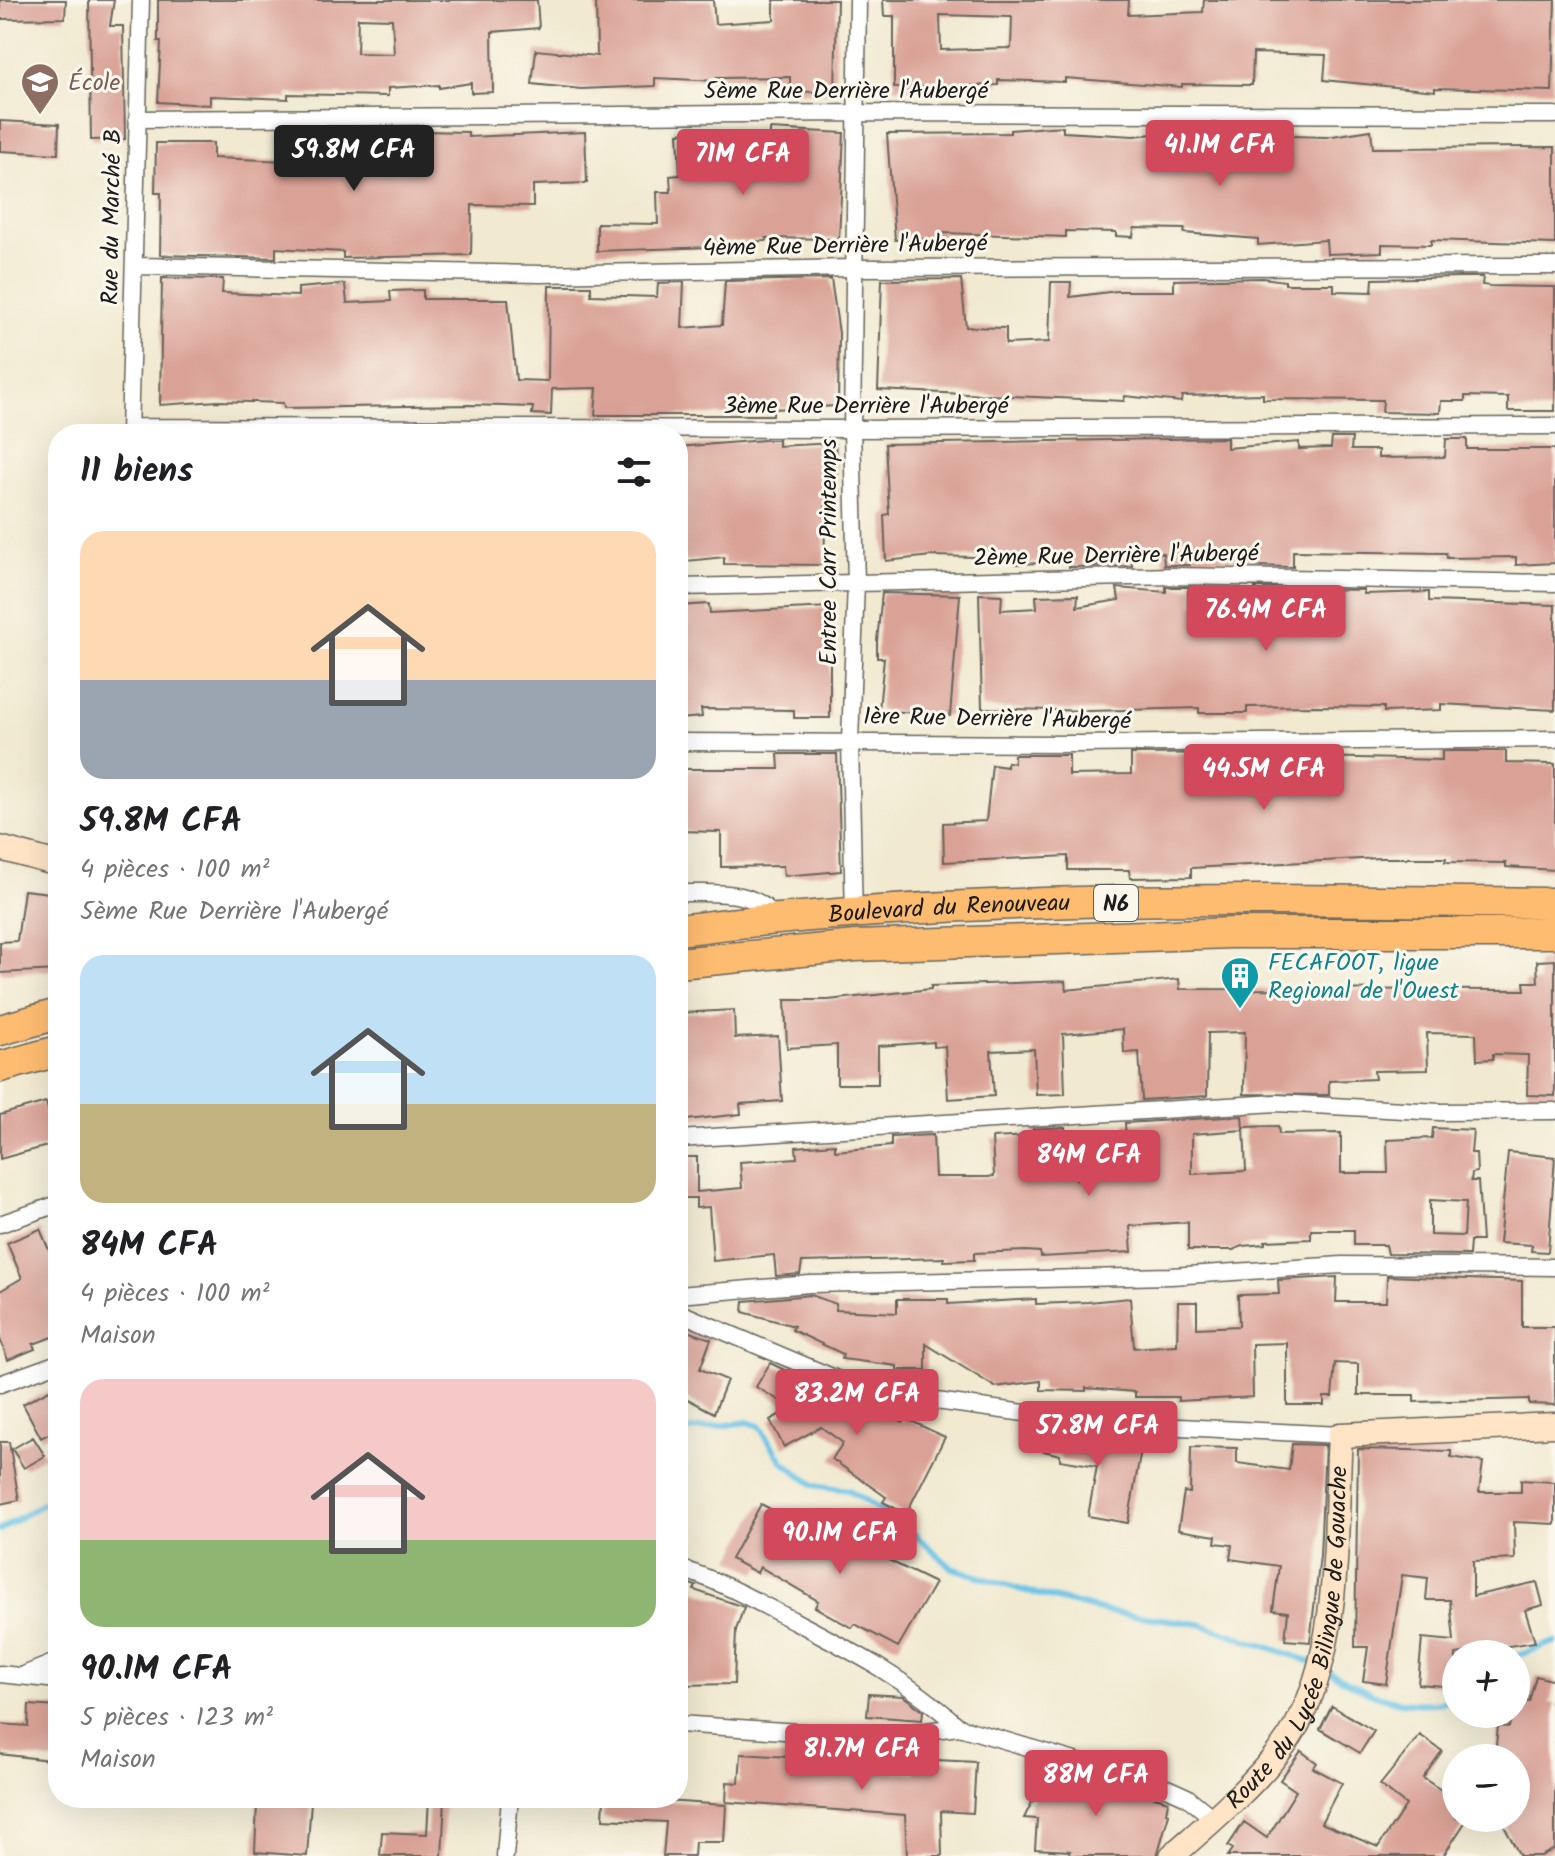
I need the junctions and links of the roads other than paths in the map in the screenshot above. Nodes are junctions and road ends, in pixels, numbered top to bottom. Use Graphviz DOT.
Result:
graph roads {
  1 [pos="141,0"];
  2 [pos="858,0"];
  3 [pos="857,113"];
  4 [pos="1555,115"];
  5 [pos="137,119"];
  6 [pos="135,266"];
  7 [pos="1555,266"];
  8 [pos="854,268"];
  9 [pos="129,424"];
  10 [pos="1555,426"];
  11 [pos="688,429"];
  12 [pos="852,429"];
  13 [pos="856,583"];
  14 [pos="1555,583"];
  15 [pos="688,587"];
  16 [pos="1555,739"];
  17 [pos="850,741"];
  18 [pos="688,742"];
  19 [pos="0,848"];
  20 [pos="48,861"];
  21 [pos="688,893"];
  22 [pos="1268,899"];
  23 [pos="1555,903"];
  24 [pos="854,912"];
  25 [pos="776,918"];
  26 [pos="688,929"];
  27 [pos="1555,933"];
  28 [pos="1265,934"];
  29 [pos="855,946"];
  30 [pos="688,962"];
  31 [pos="48,1017"];
  32 [pos="0,1030"];
  33 [pos="48,1054"];
  34 [pos="0,1067"];
  35 [pos="1555,1111"];
  36 [pos="688,1138"];
  37 [pos="48,1207"];
  38 [pos="0,1224"];
  39 [pos="1555,1267"];
  40 [pos="688,1294"];
  41 [pos="688,1316"];
  42 [pos="48,1367"];
  43 [pos="0,1384"];
  44 [pos="1555,1425"];
  45 [pos="1340,1435"];
  46 [pos="688,1572"];
  47 [pos="48,1665"];
  48 [pos="0,1674"];
  49 [pos="23,1675"];
  50 [pos="48,1679"];
  51 [pos="688,1725"];
  52 [pos="959,1727"];
  53 [pos="509,1808"];
  54 [pos="1214,1819"];
  55 [pos="505,1856"];
  56 [pos="1172,1856"];
  1 -- 5 [label="street, Rue du Marché B"];
  2 -- 3 [label="street, Entree Carr Printemps"];
  3 -- 4 [label="street, 5ème Rue Derrière l'Aubergé"];
  3 -- 5 [label="street, 5ème Rue Derrière l'Aubergé"];
  3 -- 8 [label="street, Entree Carr Printemps"];
  5 -- 6 [label="street, Rue du Marché B"];
  6 -- 8 [label="street, 4ème Rue Derrière l'Aubergé"];
  6 -- 9 [label="street, Rue du Marché B"];
  7 -- 8 [label="street, 4ème Rue Derrière l'Aubergé"];
  8 -- 12 [label="street, Entree Carr Printemps"];
  10 -- 12 [label="street, 3ème Rue Derrière l'Aubergé"];
  11 -- 12 [label="street, 3ème Rue Derrière l'Aubergé"];
  12 -- 13 [label="street, Entree Carr Printemps"];
  13 -- 14 [label="street, 2ème Rue Derrière l'Aubergé"];
  13 -- 15 [label="street, 2ème Rue Derrière l'Aubergé"];
  13 -- 17 [label="street, Entree Carr Printemps"];
  16 -- 17 [label="street, 1ère Rue Derrière l'Aubergé"];
  17 -- 18 [label="street, 1ère Rue Derrière l'Aubergé"];
  17 -- 24 [label="street, Entree Carr Printemps"];
  19 -- 20 [label="street"];
  21 -- 25 [label="street"];
  22 -- 23 [label="highway, Boulevard du Renouveau / N6"];
  22 -- 24 [label="highway, Boulevard du Renouveau / N6"];
  22 -- 28 [label="highway"];
  24 -- 25 [label="highway, Boulevard du Renouveau / N6"];
  24 -- 29 [label="street, Entree Carr Printemps"];
  25 -- 26 [label="highway, Boulevard du Renouveau / N6"];
  27 -- 28 [label="highway, Boulevard du Renouveau / N6"];
  28 -- 29 [label="highway, Boulevard du Renouveau / N6"];
  29 -- 30 [label="highway, Boulevard du Renouveau / N6"];
  31 -- 32 [label="highway"];
  33 -- 34 [label="highway"];
  35 -- 36 [label="street"];
  37 -- 38 [label="street"];
  39 -- 40 [label="street"];
  41 -- 45 [label="street"];
  42 -- 43 [label="street"];
  44 -- 45 [label="street"];
  45 -- 54 [label="street, Route du Lycée Bilingue de Gouache"];
  46 -- 52 [label="street"];
  47 -- 49 [label="street"];
  48 -- 49 [label="street"];
  49 -- 50 [label="street"];
  51 -- 52 [label="street"];
  52 -- 54 [label="street"];
  53 -- 55 [label="street"];
  54 -- 56 [label="street, Route du Lycée Bilingue de Gouache"];
}
